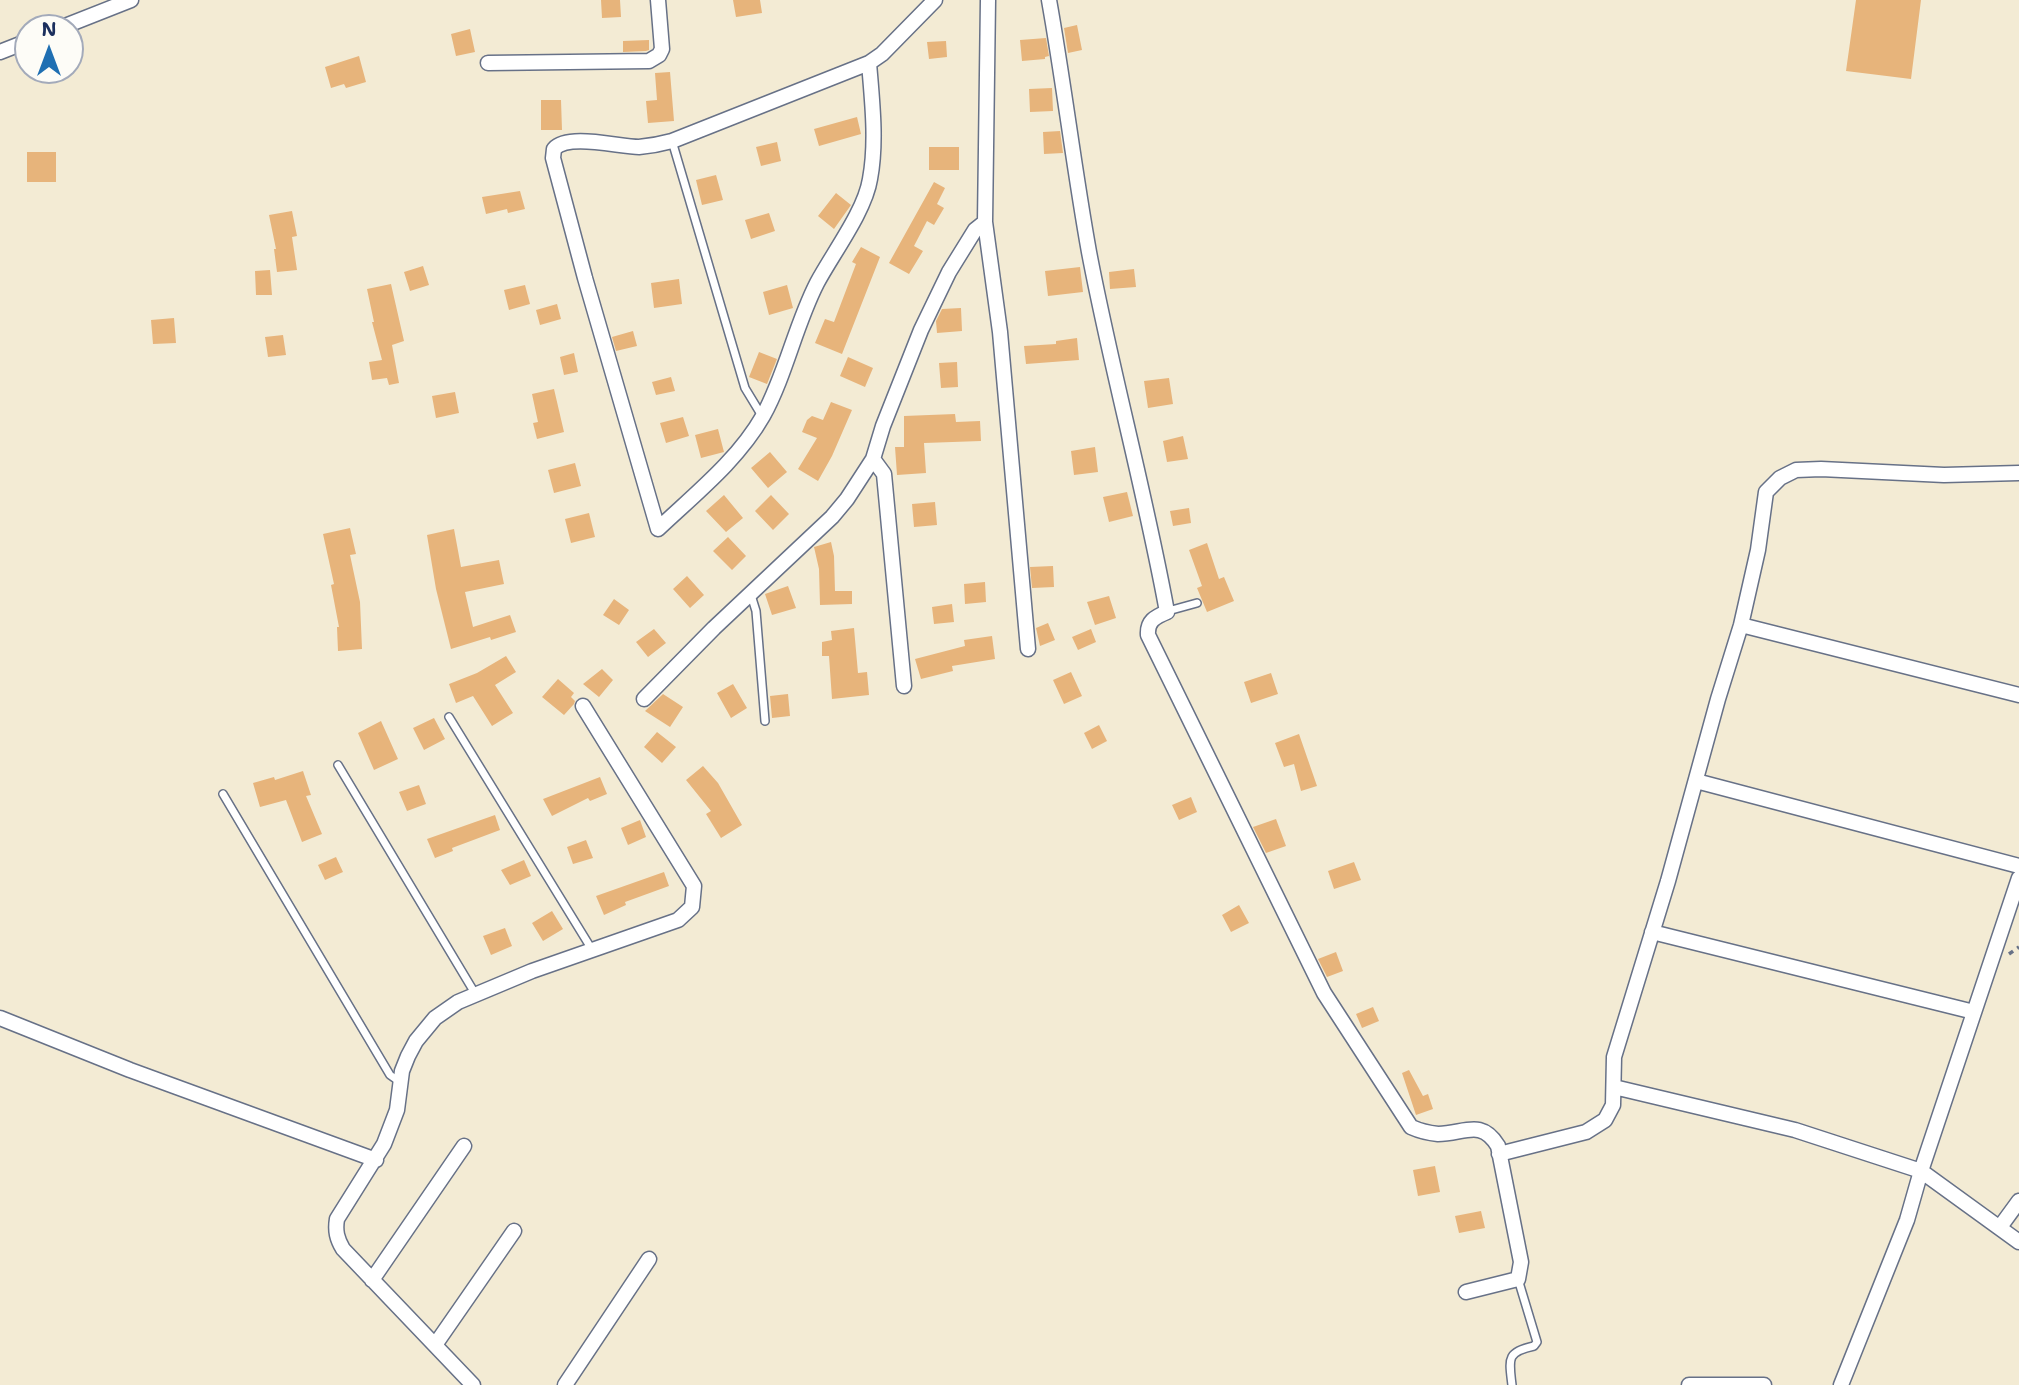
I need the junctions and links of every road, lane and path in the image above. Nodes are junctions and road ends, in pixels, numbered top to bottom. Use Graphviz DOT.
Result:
graph roads {
  1 [pos="131,0"];
  2 [pos="658,0"];
  3 [pos="935,0"];
  4 [pos="988,0"];
  5 [pos="1049,0"];
  6 [pos="84,19"];
  7 [pos="488,63"];
  8 [pos="869,63"];
  9 [pos="672,141"];
  10 [pos="985,222"];
  11 [pos="762,417"];
  12 [pos="873,459"];
  13 [pos="2019,473"];
  14 [pos="751,595"];
  15 [pos="1197,603"];
  16 [pos="1167,612"];
  17 [pos="1741,625"];
  18 [pos="1028,649"];
  19 [pos="904,686"];
  20 [pos="2019,695"];
  21 [pos="644,699"];
  22 [pos="583,706"];
  23 [pos="449,717"];
  24 [pos="765,720"];
  25 [pos="338,765"];
  26 [pos="1696,781"];
  27 [pos="223,794"];
  28 [pos="2019,866"];
  29 [pos="2019,878"];
  30 [pos="1652,932"];
  31 [pos="591,948"];
  32 [pos="476,995"];
  33 [pos="1974,1012"];
  34 [pos="0,1018"];
  35 [pos="401,1083"];
  36 [pos="1614,1087"];
  37 [pos="464,1146"];
  38 [pos="1500,1154"];
  39 [pos="376,1160"];
  40 [pos="1921,1171"];
  41 [pos="2019,1202"];
  42 [pos="2000,1227"];
  43 [pos="514,1231"];
  44 [pos="2019,1242"];
  45 [pos="649,1259"];
  46 [pos="1518,1279"];
  47 [pos="372,1280"];
  48 [pos="1466,1292"];
  49 [pos="435,1345"];
  50 [pos="473,1385"];
  51 [pos="565,1385"];
  52 [pos="1512,1385"];
  53 [pos="1689,1385"];
  54 [pos="1764,1385"];
  55 [pos="1841,1385"];
  1 -- 6 [label="street"];
  2 -- 7 [label="street"];
  3 -- 8 [label="street"];
  4 -- 10 [label="street"];
  5 -- 16 [label="street"];
  8 -- 9 [label="street"];
  8 -- 11 [label="street"];
  9 -- 11 [label="lane"];
  9 -- 11 [label="street"];
  10 -- 12 [label="street"];
  10 -- 18 [label="street"];
  12 -- 14 [label="street"];
  12 -- 19 [label="street"];
  13 -- 17 [label="street"];
  14 -- 21 [label="street"];
  14 -- 24 [label="lane"];
  15 -- 16 [label="lane"];
  16 -- 38 [label="street"];
  17 -- 20 [label="street"];
  17 -- 26 [label="street"];
  22 -- 31 [label="street"];
  23 -- 31 [label="lane"];
  25 -- 32 [label="lane"];
  26 -- 28 [label="street"];
  26 -- 30 [label="street"];
  27 -- 35 [label="lane"];
  29 -- 33 [label="street"];
  30 -- 33 [label="street"];
  30 -- 36 [label="street"];
  31 -- 32 [label="street"];
  32 -- 35 [label="street"];
  33 -- 40 [label="street"];
  34 -- 39 [label="street"];
  35 -- 39 [label="street"];
  36 -- 38 [label="street"];
  36 -- 40 [label="street"];
  37 -- 47 [label="street"];
  38 -- 46 [label="street"];
  39 -- 47 [label="street"];
  40 -- 42 [label="street"];
  40 -- 55 [label="street"];
  41 -- 42 [label="street"];
  42 -- 44 [label="street"];
  43 -- 49 [label="street"];
  45 -- 51 [label="street"];
  46 -- 48 [label="street"];
  46 -- 52 [label="lane"];
  47 -- 49 [label="street"];
  49 -- 50 [label="street"];
  53 -- 54 [label="street"];
}
